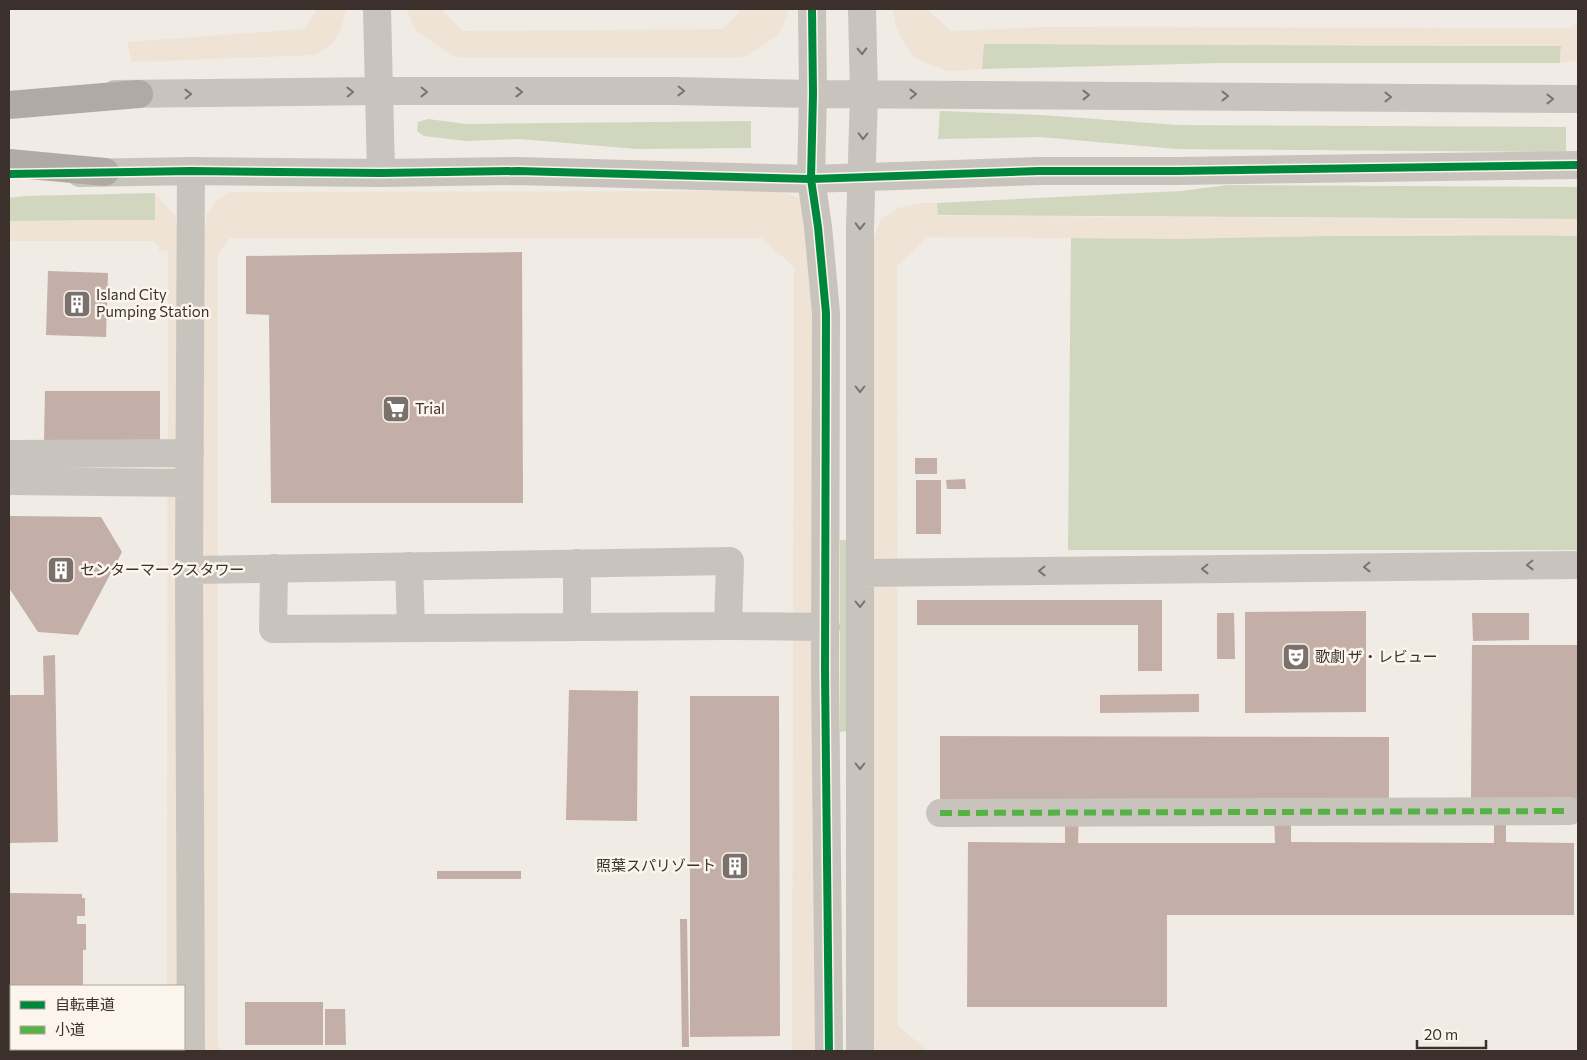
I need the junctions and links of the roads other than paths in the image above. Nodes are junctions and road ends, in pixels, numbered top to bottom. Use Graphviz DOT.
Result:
graph roads {
  1 [pos="377,9"];
  2 [pos="812,9"];
  3 [pos="862,9"];
  4 [pos="378,91"];
  5 [pos="9,92"];
  6 [pos="139,94"];
  7 [pos="813,94"];
  8 [pos="864,94"];
  9 [pos="1578,99"];
  10 [pos="9,105"];
  11 [pos="9,163"];
  12 [pos="1578,165"];
  13 [pos="191,171"];
  14 [pos="105,172"];
  15 [pos="381,173"];
  16 [pos="9,174"];
  17 [pos="862,178"];
  18 [pos="811,179"];
  19 [pos="190,453"];
  20 [pos="9,454"];
  21 [pos="9,481"];
  22 [pos="190,483"];
  23 [pos="577,563"];
  24 [pos="1578,565"];
  25 [pos="410,566"];
  26 [pos="274,568"];
  27 [pos="189,570"];
  28 [pos="860,573"];
  29 [pos="728,626"];
  30 [pos="577,627"];
  31 [pos="826,627"];
  32 [pos="412,628"];
  33 [pos="1570,812"];
  34 [pos="940,813"];
  35 [pos="191,1051"];
  36 [pos="829,1051"];
  37 [pos="860,1051"];
  1 -- 4 [label="street"];
  2 -- 7 [label="street"];
  3 -- 8 [label="street, one-way"];
  6 -- 4 [label="street, one-way"];
  4 -- 7 [label="street, one-way"];
  4 -- 15 [label="street"];
  5 -- 6 [label="street"];
  6 -- 10 [label="highway"];
  7 -- 8 [label="street"];
  7 -- 18 [label="street"];
  8 -- 9 [label="street, one-way"];
  8 -- 17 [label="street, one-way"];
  11 -- 14 [label="highway"];
  12 -- 17 [label="street"];
  13 -- 14 [label="street"];
  13 -- 15 [label="street"];
  13 -- 19 [label="street"];
  14 -- 16 [label="street"];
  15 -- 18 [label="street"];
  17 -- 18 [label="street"];
  17 -- 28 [label="street, one-way"];
  18 -- 31 [label="street"];
  19 -- 20 [label="street"];
  19 -- 22 [label="street"];
  21 -- 22 [label="street"];
  22 -- 27 [label="street"];
  23 -- 25 [label="street"];
  23 -- 29 [label="street"];
  23 -- 30 [label="street"];
  24 -- 28 [label="street, one-way"];
  25 -- 26 [label="street"];
  25 -- 32 [label="street"];
  26 -- 27 [label="street"];
  26 -- 32 [label="street"];
  27 -- 35 [label="street"];
  28 -- 37 [label="street, one-way"];
  29 -- 30 [label="street"];
  29 -- 31 [label="street"];
  30 -- 32 [label="street"];
  31 -- 36 [label="street"];
  33 -- 34 [label="street"];
}
